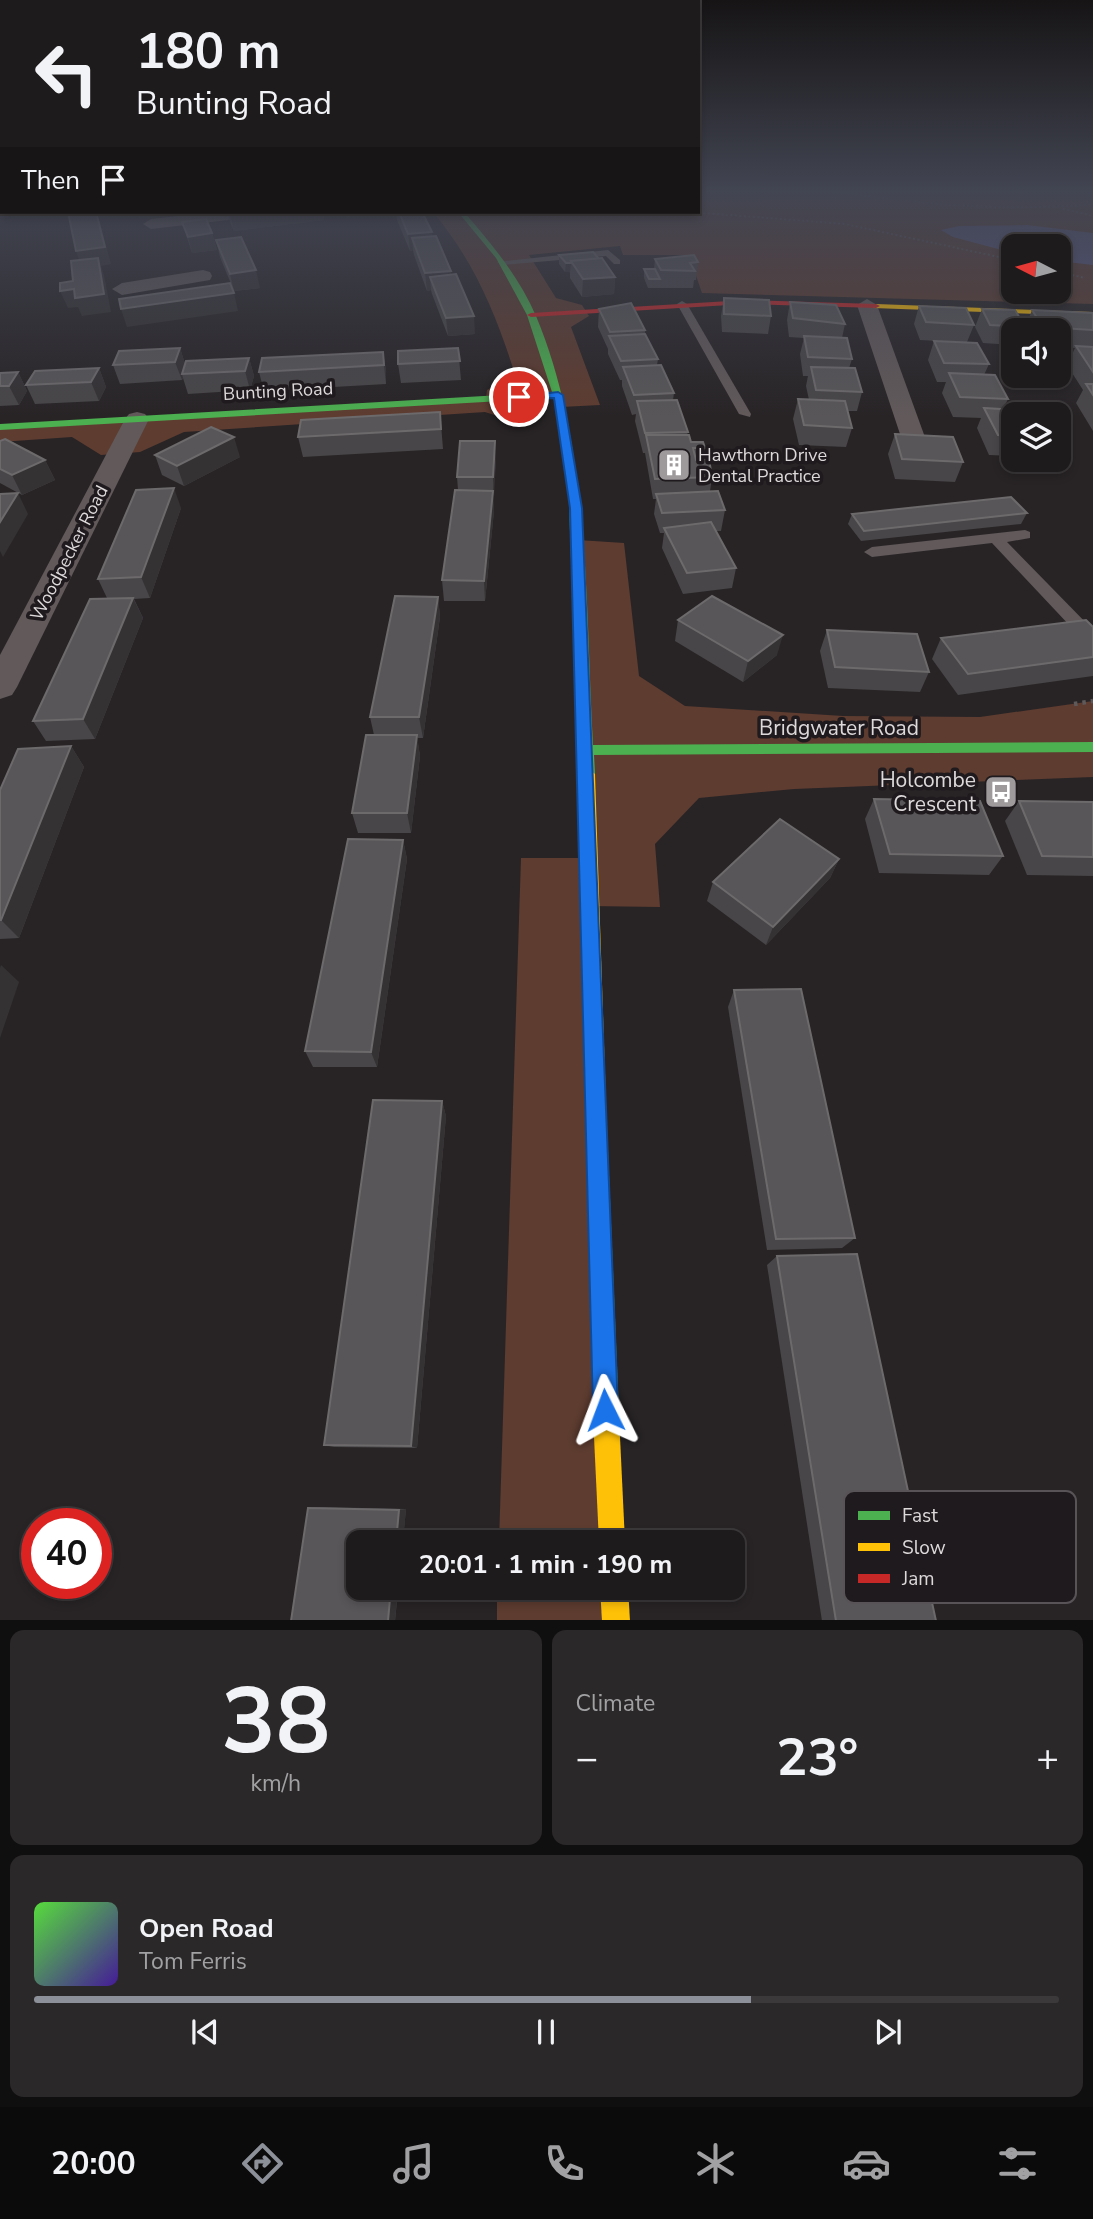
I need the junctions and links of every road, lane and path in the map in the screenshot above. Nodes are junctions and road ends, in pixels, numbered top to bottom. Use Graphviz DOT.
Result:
graph roads {
  1 [pos="164,266"];
  2 [pos="504,266"];
  3 [pos="1071,274"];
  4 [pos="202,276"];
  5 [pos="1093,279"];
  6 [pos="169,281"];
  7 [pos="122,289"];
  8 [pos="682,304"];
  9 [pos="867,305"];
  10 [pos="1093,314"];
  11 [pos="531,315"];
  12 [pos="558,395"];
  13 [pos="745,414"];
  14 [pos="137,419"];
  15 [pos="0,427"];
  16 [pos="914,440"];
  17 [pos="1025,535"];
  18 [pos="995,538"];
  19 [pos="872,552"];
  20 [pos="1093,640"];
  21 [pos="0,687"];
  22 [pos="1093,747"];
  23 [pos="586,750"];
  24 [pos="611,1530"];
  25 [pos="615,1600"];
  26 [pos="616,1620"];
  1 -- 6 [label="street"];
  2 -- 11 [label="street"];
  3 -- 5 [label="path"];
  4 -- 6 [label="street"];
  6 -- 7 [label="street"];
  8 -- 9 [label="street"];
  8 -- 11 [label="street"];
  8 -- 13 [label="lane"];
  9 -- 10 [label="street"];
  9 -- 16 [label="street"];
  11 -- 12 [label="street"];
  12 -- 14 [label="street, Bunting Road"];
  12 -- 23 [label="street"];
  14 -- 15 [label="street, Bunting Road"];
  14 -- 21 [label="street, Woodpecker Road"];
  17 -- 18 [label="lane"];
  18 -- 19 [label="lane"];
  18 -- 20 [label="lane"];
  22 -- 23 [label="street, Bridgwater Road"];
  23 -- 24 [label="street"];
  25 -- 26 [label="street"];
}
